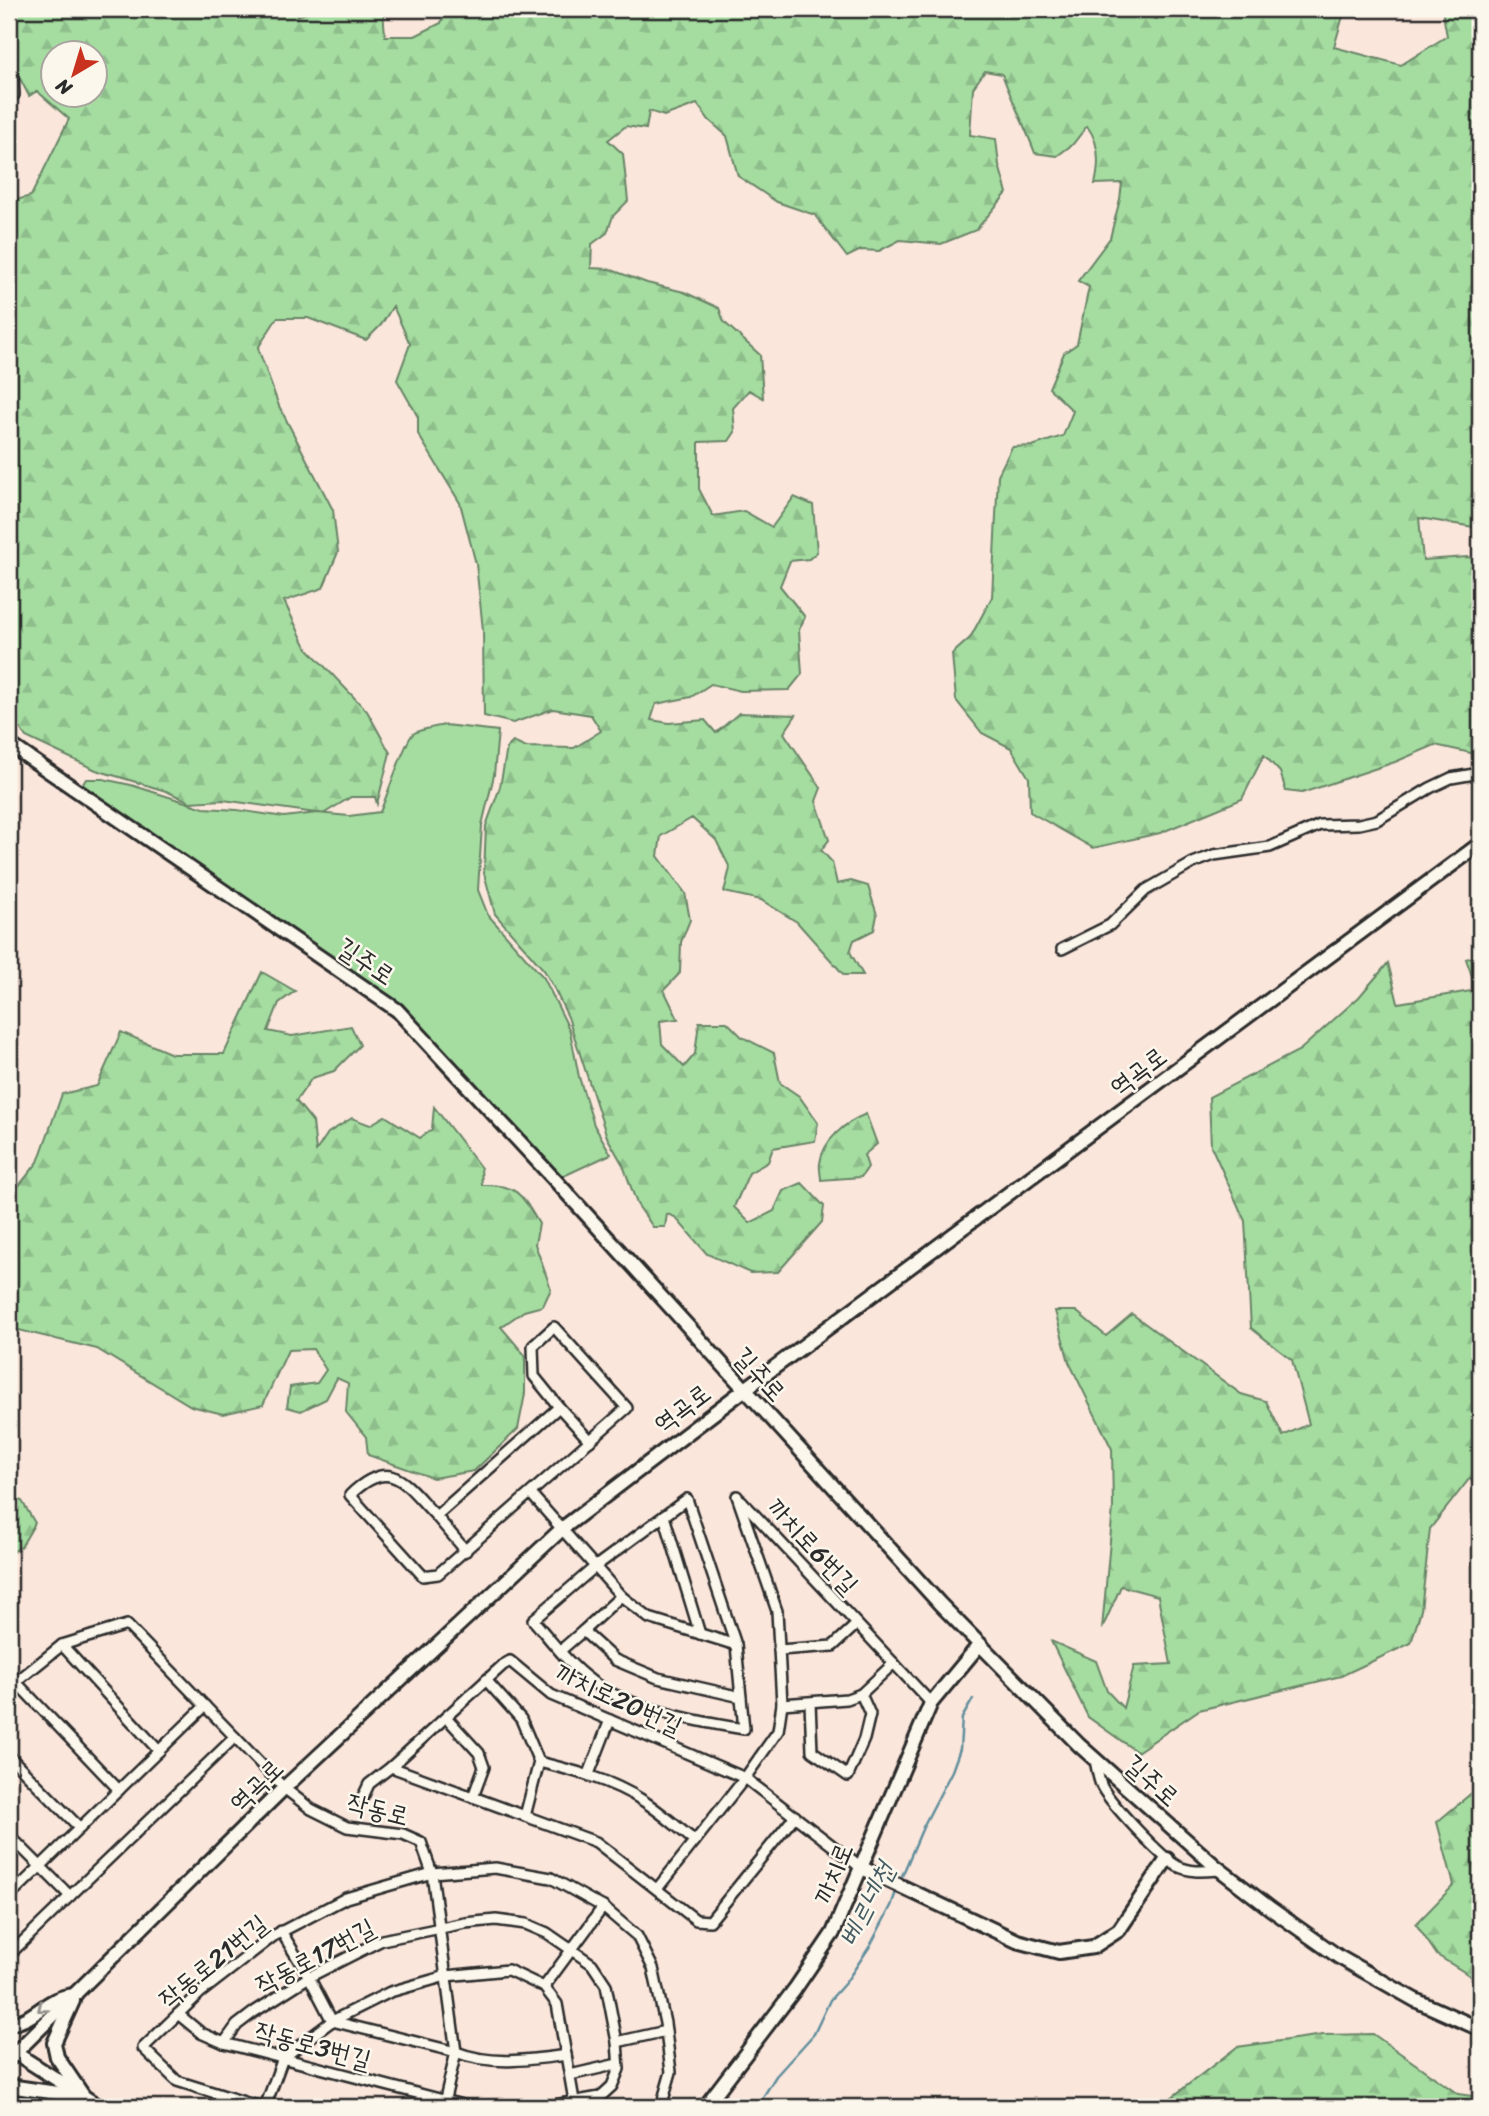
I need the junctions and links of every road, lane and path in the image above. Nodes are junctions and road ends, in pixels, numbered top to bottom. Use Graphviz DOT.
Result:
graph roads {
  1 [pos="9,71"];
  2 [pos="14,95"];
  3 [pos="9,744"];
  4 [pos="1480,773"];
  5 [pos="1480,844"];
  6 [pos="1062,949"];
  7 [pos="744,1390"];
  8 [pos="559,1407"];
  9 [pos="590,1441"];
  10 [pos="531,1494"];
  11 [pos="436,1516"];
  12 [pos="664,1516"];
  13 [pos="563,1528"];
  14 [pos="466,1551"];
  15 [pos="596,1566"];
  16 [pos="621,1596"];
  17 [pos="858,1624"];
  18 [pos="583,1631"];
  19 [pos="700,1634"];
  20 [pos="980,1644"];
  21 [pos="62,1645"];
  22 [pos="736,1645"];
  23 [pos="561,1650"];
  24 [pos="779,1650"];
  25 [pos="894,1663"];
  26 [pos="486,1680"];
  27 [pos="16,1682"];
  28 [pos="9,1692"];
  29 [pos="861,1694"];
  30 [pos="741,1697"];
  31 [pos="810,1703"];
  32 [pos="931,1703"];
  33 [pos="782,1704"];
  34 [pos="205,1706"];
  35 [pos="446,1717"];
  36 [pos="610,1720"];
  37 [pos="235,1737"];
  38 [pos="159,1751"];
  39 [pos="9,1756"];
  40 [pos="1095,1759"];
  41 [pos="539,1762"];
  42 [pos="391,1767"];
  43 [pos="589,1774"];
  44 [pos="745,1778"];
  45 [pos="285,1788"];
  46 [pos="118,1790"];
  47 [pos="473,1797"];
  48 [pos="362,1799"];
  49 [pos="525,1816"];
  50 [pos="795,1816"];
  51 [pos="80,1828"];
  52 [pos="9,1835"];
  53 [pos="695,1841"];
  54 [pos="1167,1859"];
  55 [pos="41,1867"];
  56 [pos="860,1867"];
  57 [pos="1220,1870"];
  58 [pos="432,1873"];
  59 [pos="657,1889"];
  60 [pos="70,1896"];
  61 [pos="9,1897"];
  62 [pos="603,1907"];
  63 [pos="439,1927"];
  64 [pos="281,1931"];
  65 [pos="572,1948"];
  66 [pos="9,1955"];
  67 [pos="446,1976"];
  68 [pos="309,1977"];
  69 [pos="544,1987"];
  70 [pos="76,1994"];
  71 [pos="178,2014"];
  72 [pos="332,2021"];
  73 [pos="9,2024"];
  74 [pos="1480,2029"];
  75 [pos="666,2031"];
  76 [pos="617,2042"];
  77 [pos="224,2043"];
  78 [pos="456,2052"];
  79 [pos="11,2054"];
  80 [pos="566,2055"];
  81 [pos="283,2058"];
  82 [pos="618,2064"];
  83 [pos="570,2075"];
  84 [pos="9,2086"];
  85 [pos="84,2097"];
  86 [pos="443,2104"];
  87 [pos="575,2105"];
  88 [pos="100,2107"];
  89 [pos="260,2107"];
  90 [pos="265,2107"];
  91 [pos="470,2107"];
  92 [pos="543,2107"];
  93 [pos="661,2107"];
  94 [pos="705,2107"];
  1 -- 2 [label="street"];
  3 -- 7 [label="street, 길주로"];
  4 -- 6 [label="street"];
  5 -- 7 [label="street, 역곡로"];
  7 -- 13 [label="street, 역곡로"];
  7 -- 20 [label="street, 길주로"];
  8 -- 9 [label="street"];
  8 -- 9 [label="street"];
  8 -- 11 [label="street"];
  9 -- 10 [label="street"];
  10 -- 13 [label="street"];
  10 -- 14 [label="street"];
  11 -- 14 [label="street"];
  11 -- 14 [label="street"];
  12 -- 15 [label="street"];
  12 -- 19 [label="street"];
  12 -- 22 [label="street"];
  13 -- 15 [label="street"];
  13 -- 45 [label="street, 역곡로"];
  15 -- 16 [label="street"];
  15 -- 23 [label="street"];
  16 -- 18 [label="street"];
  16 -- 19 [label="street"];
  17 -- 24 [label="street, 까치로6번길"];
  17 -- 24 [label="street, 까치로6번길"];
  17 -- 25 [label="street, 까치로6번길"];
  18 -- 23 [label="street"];
  18 -- 30 [label="street"];
  19 -- 22 [label="street"];
  20 -- 32 [label="street, 까치로"];
  20 -- 40 [label="street, 길주로"];
  21 -- 27 [label="street"];
  21 -- 34 [label="street, 작동로"];
  21 -- 38 [label="street"];
  22 -- 30 [label="street"];
  23 -- 30 [label="street"];
  24 -- 33 [label="street"];
  25 -- 29 [label="street"];
  25 -- 32 [label="street, 까치로6번길"];
  26 -- 35 [label="street, 까치로20번길"];
  26 -- 36 [label="street, 까치로20번길"];
  26 -- 41 [label="street"];
  27 -- 28 [label="street"];
  27 -- 46 [label="street"];
  29 -- 31 [label="street"];
  29 -- 31 [label="street"];
  31 -- 33 [label="street"];
  32 -- 56 [label="street, 까치로"];
  33 -- 44 [label="street"];
  34 -- 37 [label="street, 작동로"];
  34 -- 38 [label="street"];
  35 -- 42 [label="street, 까치로20번길"];
  35 -- 47 [label="street"];
  36 -- 43 [label="street"];
  36 -- 44 [label="street, 까치로20번길"];
  37 -- 45 [label="street, 작동로"];
  37 -- 60 [label="street"];
  38 -- 46 [label="street"];
  39 -- 51 [label="street"];
  40 -- 54 [label="street"];
  40 -- 57 [label="street, 길주로"];
  41 -- 43 [label="street"];
  41 -- 49 [label="street"];
  42 -- 47 [label="street"];
  42 -- 48 [label="street, 까치로20번길"];
  43 -- 53 [label="street"];
  44 -- 50 [label="street, 까치로20번길"];
  44 -- 53 [label="street"];
  45 -- 58 [label="street, 작동로"];
  45 -- 70 [label="street, 역곡로"];
  46 -- 51 [label="street"];
  47 -- 49 [label="street"];
  49 -- 59 [label="street"];
  50 -- 56 [label="street, 까치로20번길"];
  50 -- 59 [label="street"];
  51 -- 55 [label="street"];
  52 -- 55 [label="street"];
  53 -- 59 [label="street"];
  54 -- 56 [label="street"];
  54 -- 57 [label="street"];
  55 -- 60 [label="street"];
  55 -- 61 [label="street"];
  56 -- 94 [label="street, 까치로"];
  57 -- 74 [label="street, 길주로"];
  58 -- 62 [label="street, 작동로21번길"];
  58 -- 63 [label="street, 작동로"];
  58 -- 64 [label="street, 작동로21번길"];
  60 -- 66 [label="street"];
  62 -- 65 [label="street"];
  62 -- 75 [label="street, 작동로21번길"];
  63 -- 65 [label="street, 작동로17번길"];
  63 -- 67 [label="street, 작동로"];
  63 -- 68 [label="street, 작동로17번길"];
  64 -- 68 [label="street"];
  64 -- 71 [label="street, 작동로21번길"];
  65 -- 69 [label="street"];
  65 -- 76 [label="street, 작동로17번길"];
  67 -- 69 [label="street"];
  67 -- 72 [label="street"];
  67 -- 78 [label="street, 작동로"];
  68 -- 72 [label="street"];
  68 -- 77 [label="street, 작동로17번길"];
  69 -- 80 [label="street"];
  70 -- 73 [label="street, one-way"];
  70 -- 79 [label="street, 역곡로"];
  70 -- 85 [label="street"];
  71 -- 77 [label="street, 작동로3번길"];
  71 -- 89 [label="street, 작동로21번길"];
  72 -- 78 [label="street"];
  72 -- 81 [label="street"];
  75 -- 76 [label="street"];
  75 -- 93 [label="street, 작동로21번길"];
  76 -- 82 [label="street, 작동로17번길"];
  77 -- 81 [label="street, 작동로3번길"];
  78 -- 80 [label="street"];
  78 -- 86 [label="street, 작동로"];
  79 -- 85 [label="street"];
  80 -- 83 [label="street"];
  81 -- 86 [label="street, 작동로3번길"];
  81 -- 90 [label="street"];
  82 -- 83 [label="street"];
  82 -- 87 [label="street"];
  83 -- 87 [label="street"];
  84 -- 85 [label="street"];
  85 -- 88 [label="street"];
  86 -- 91 [label="street, 작동로3번길"];
  87 -- 92 [label="street"];
}
